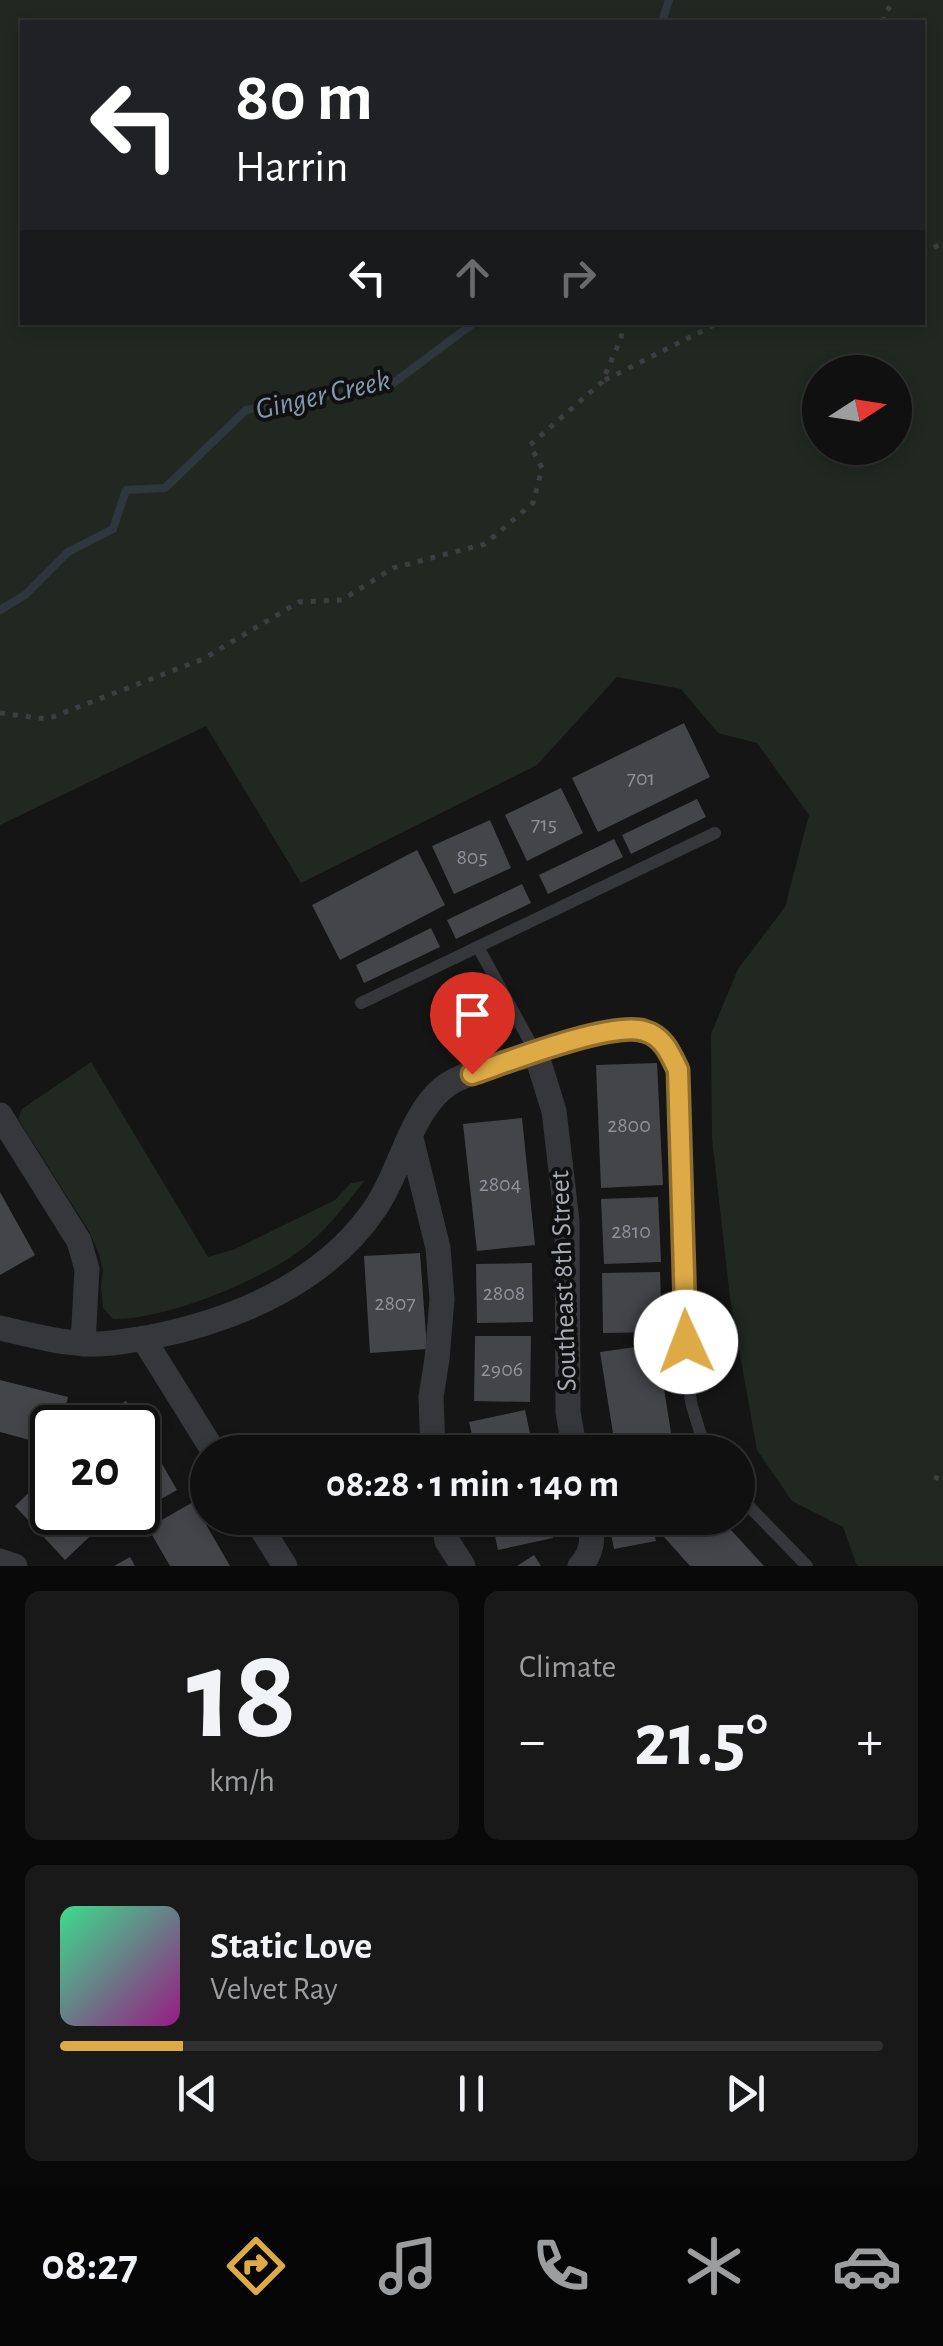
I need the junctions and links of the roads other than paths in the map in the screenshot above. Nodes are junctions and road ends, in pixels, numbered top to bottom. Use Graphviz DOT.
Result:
graph roads {
  1 [pos="716,833"];
  2 [pos="478,947"];
  3 [pos="362,1003"];
  4 [pos="536,1053"];
  5 [pos="0,1115"];
  6 [pos="410,1138"];
  7 [pos="0,1328"];
  8 [pos="143,1338"];
  9 [pos="83,1344"];
  10 [pos="203,1435"];
  11 [pos="432,1435"];
  12 [pos="572,1435"];
  13 [pos="701,1435"];
  14 [pos="755,1512"];
  15 [pos="265,1535"];
  16 [pos="446,1535"];
  17 [pos="593,1535"];
  18 [pos="0,1562"];
  19 [pos="15,1566"];
  20 [pos="285,1566"];
  21 [pos="463,1566"];
  22 [pos="580,1566"];
  23 [pos="807,1566"];
  1 -- 2 [label="lane"];
  2 -- 3 [label="lane"];
  2 -- 4 [label="lane"];
  4 -- 6 [label="street"];
  4 -- 12 [label="street, Southeast 8th Street"];
  4 -- 13 [label="lane"];
  5 -- 9 [label="street"];
  6 -- 8 [label="street"];
  6 -- 11 [label="street"];
  7 -- 9 [label="street"];
  8 -- 9 [label="street"];
  8 -- 10 [label="street"];
  14 -- 23 [label="lane"];
  15 -- 20 [label="street"];
  16 -- 21 [label="street"];
  17 -- 22 [label="street"];
  18 -- 19 [label="street"];
}
